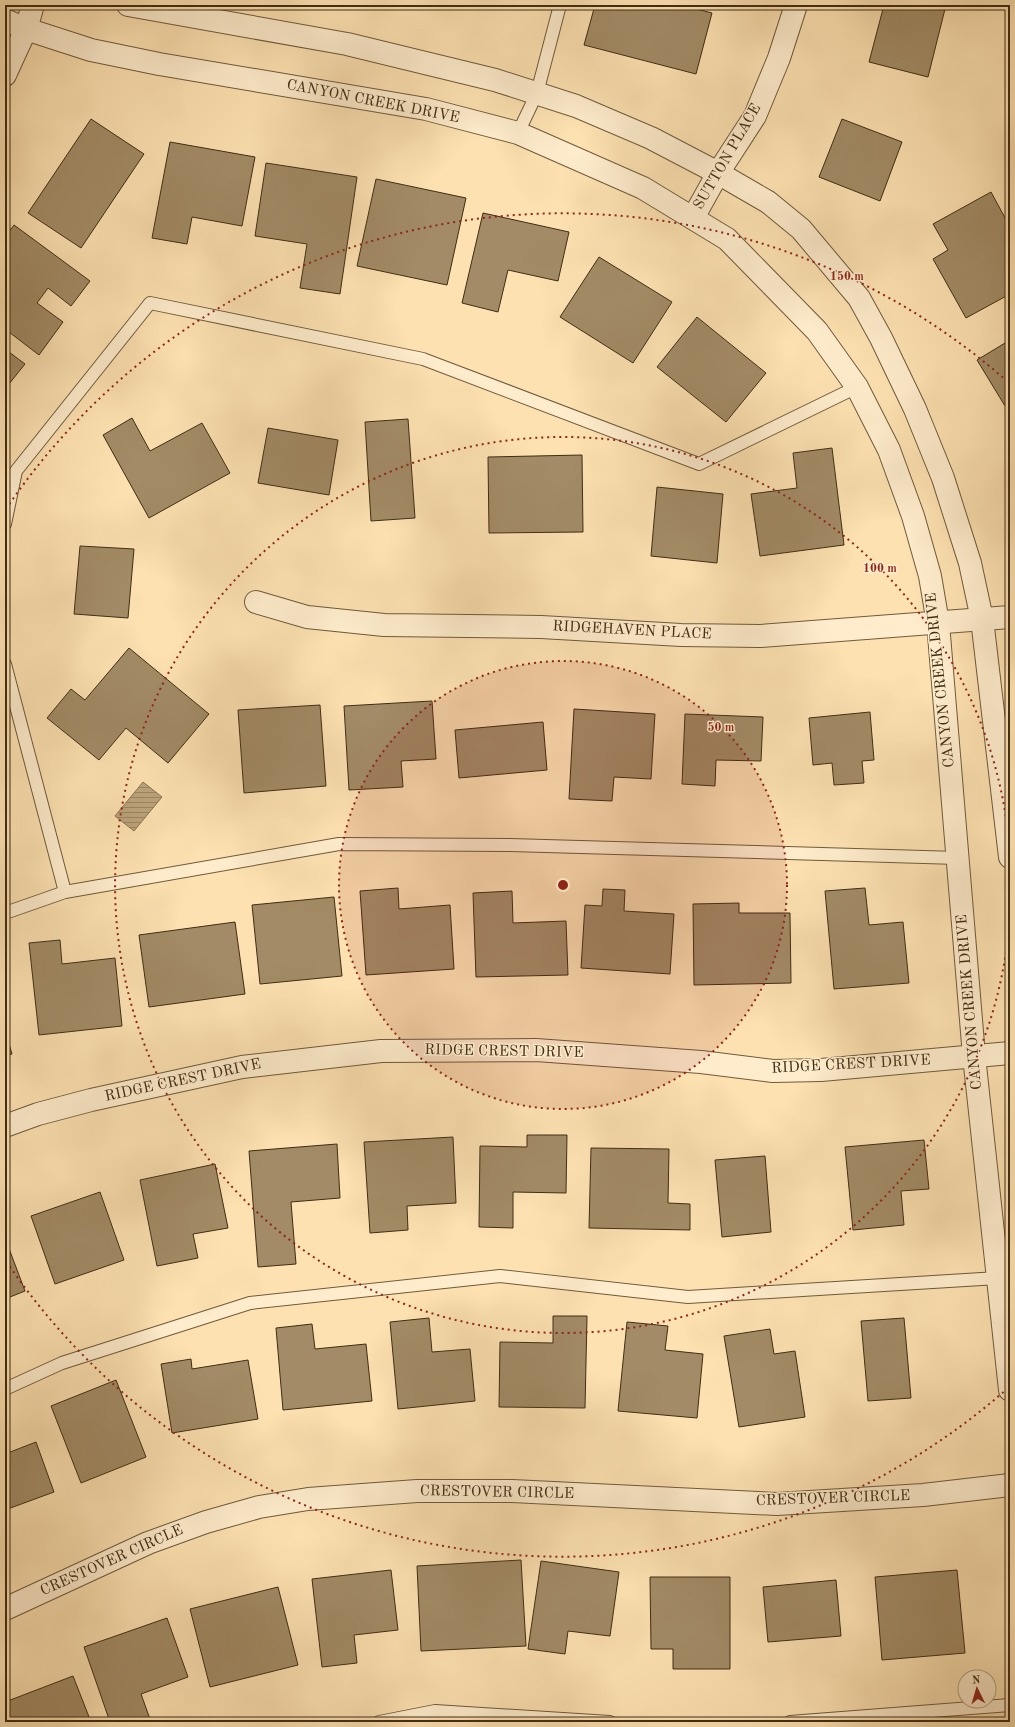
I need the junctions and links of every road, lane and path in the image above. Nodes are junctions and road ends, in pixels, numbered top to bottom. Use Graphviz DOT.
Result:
graph roads {
  1 [pos="33,5"];
  2 [pos="128,5"];
  3 [pos="560,5"];
  4 [pos="796,5"];
  5 [pos="5,20"];
  6 [pos="26,30"];
  7 [pos="5,75"];
  8 [pos="537,93"];
  9 [pos="518,133"];
  10 [pos="718,173"];
  11 [pos="693,218"];
  12 [pos="857,388"];
  13 [pos="5,524"];
  14 [pos="256,602"];
  15 [pos="1010,617"];
  16 [pos="982,619"];
  17 [pos="938,623"];
  18 [pos="5,664"];
  19 [pos="1009,845"];
  20 [pos="958,858"];
  21 [pos="65,892"];
  22 [pos="5,913"];
  23 [pos="1010,1053"];
  24 [pos="974,1056"];
  25 [pos="5,1126"];
  26 [pos="998,1278"];
  27 [pos="5,1389"];
  28 [pos="1010,1390"];
  29 [pos="1010,1486"];
  30 [pos="5,1609"];
  31 [pos="1010,1705"];
  32 [pos="379,1722"];
  33 [pos="610,1722"];
  34 [pos="790,1722"];
  1 -- 6 [label="street"];
  2 -- 8 [label="street"];
  3 -- 8 [label="lane"];
  4 -- 10 [label="street, SUTTON PLACE"];
  5 -- 6 [label="street, CANYON CREEK DRIVE"];
  6 -- 7 [label="street"];
  6 -- 9 [label="street, CANYON CREEK DRIVE"];
  8 -- 9 [label="lane"];
  8 -- 10 [label="street"];
  9 -- 11 [label="street, CANYON CREEK DRIVE"];
  10 -- 11 [label="street, SUTTON PLACE"];
  10 -- 16 [label="street"];
  11 -- 12 [label="street, CANYON CREEK DRIVE"];
  12 -- 13 [label="lane"];
  12 -- 17 [label="street, CANYON CREEK DRIVE"];
  14 -- 17 [label="street, RIDGEHAVEN PLACE"];
  15 -- 16 [label="street, RIDGEHAVEN PLACE"];
  16 -- 17 [label="street, RIDGEHAVEN PLACE"];
  16 -- 19 [label="street"];
  17 -- 20 [label="street, CANYON CREEK DRIVE"];
  18 -- 21 [label="lane"];
  20 -- 21 [label="lane"];
  20 -- 24 [label="street, CANYON CREEK DRIVE"];
  21 -- 22 [label="lane"];
  23 -- 24 [label="street, RIDGE CREST DRIVE"];
  24 -- 25 [label="street, RIDGE CREST DRIVE"];
  24 -- 26 [label="street, CANYON CREEK DRIVE"];
  26 -- 27 [label="lane"];
  26 -- 28 [label="street, CANYON CREEK DRIVE"];
  29 -- 30 [label="street, CRESTOVER CIRCLE"];
  31 -- 34 [label="lane"];
  32 -- 33 [label="lane"];
}
